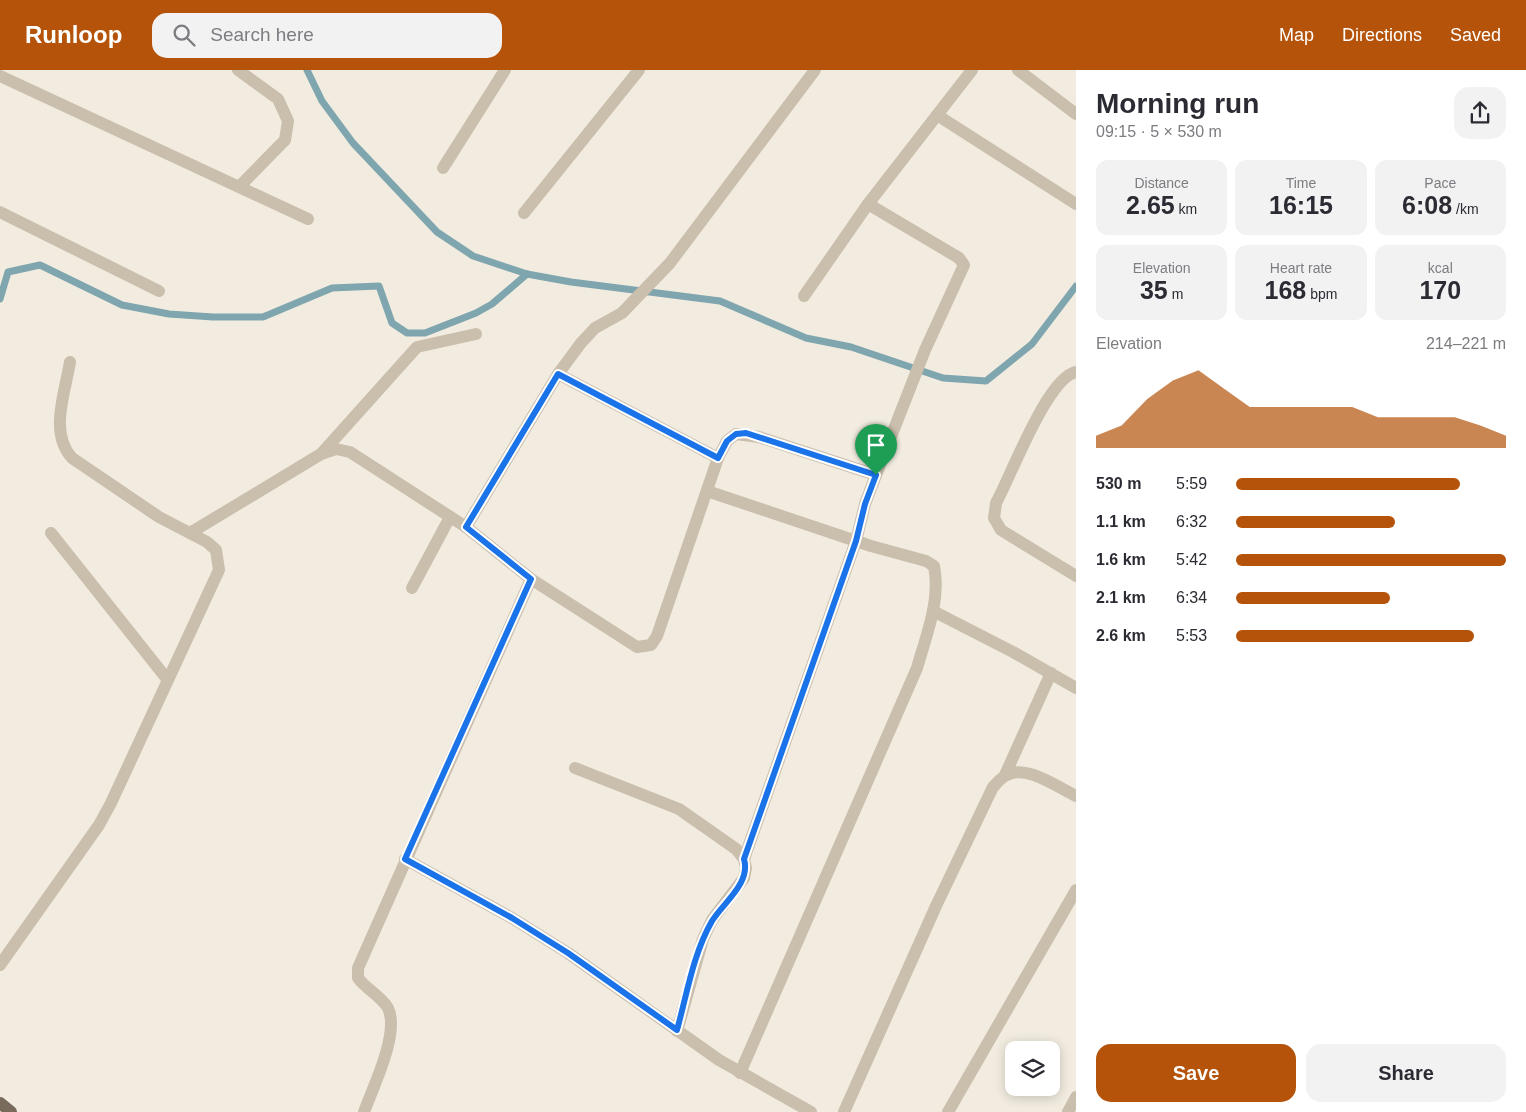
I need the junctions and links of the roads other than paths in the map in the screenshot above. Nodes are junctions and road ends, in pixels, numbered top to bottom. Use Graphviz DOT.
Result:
graph roads {
  1 [pos="238,70"];
  2 [pos="505,70"];
  3 [pos="639,70"];
  4 [pos="814,70"];
  5 [pos="972,70"];
  6 [pos="1018,70"];
  7 [pos="0,76"];
  8 [pos="1076,114"];
  9 [pos="937,115"];
  10 [pos="443,168"];
  11 [pos="239,187"];
  12 [pos="868,204"];
  13 [pos="1076,204"];
  14 [pos="0,212"];
  15 [pos="524,213"];
  16 [pos="308,219"];
  17 [pos="159,291"];
  18 [pos="804,296"];
  19 [pos="476,334"];
  20 [pos="70,362"];
  21 [pos="1076,372"];
  22 [pos="558,374"];
  23 [pos="321,454"];
  24 [pos="718,458"];
  25 [pos="876,475"];
  26 [pos="707,491"];
  27 [pos="450,517"];
  28 [pos="466,527"];
  29 [pos="51,533"];
  30 [pos="190,533"];
  31 [pos="856,541"];
  32 [pos="1076,576"];
  33 [pos="531,579"];
  34 [pos="412,588"];
  35 [pos="933,611"];
  36 [pos="1051,673"];
  37 [pos="168,679"];
  38 [pos="1076,688"];
  39 [pos="575,768"];
  40 [pos="1005,775"];
  41 [pos="1076,796"];
  42 [pos="405,859"];
  43 [pos="744,859"];
  44 [pos="1076,890"];
  45 [pos="0,965"];
  46 [pos="677,1030"];
  47 [pos="740,1073"];
  48 [pos="1076,1097"];
  49 [pos="0,1103"];
  50 [pos="11,1112"];
  51 [pos="364,1112"];
  52 [pos="811,1112"];
  53 [pos="844,1112"];
  54 [pos="948,1112"];
  55 [pos="1068,1112"];
  1 -- 11 [label="street"];
  2 -- 10 [label="street"];
  3 -- 15 [label="street"];
  4 -- 22 [label="street"];
  5 -- 9 [label="street"];
  6 -- 8 [label="street"];
  7 -- 11 [label="street"];
  9 -- 12 [label="street"];
  9 -- 13 [label="street"];
  11 -- 16 [label="street"];
  12 -- 18 [label="street"];
  12 -- 25 [label="street"];
  14 -- 17 [label="street"];
  19 -- 23 [label="street"];
  20 -- 30 [label="street"];
  21 -- 32 [label="street"];
  22 -- 24 [label="street"];
  22 -- 28 [label="street"];
  23 -- 27 [label="street"];
  23 -- 30 [label="street"];
  24 -- 25 [label="street"];
  24 -- 26 [label="street"];
  25 -- 31 [label="street"];
  26 -- 31 [label="street"];
  26 -- 33 [label="street"];
  27 -- 28 [label="street"];
  27 -- 34 [label="street"];
  28 -- 33 [label="street"];
  29 -- 37 [label="street"];
  30 -- 37 [label="street"];
  31 -- 35 [label="street"];
  31 -- 43 [label="street"];
  33 -- 42 [label="street"];
  35 -- 36 [label="street"];
  35 -- 47 [label="street"];
  36 -- 38 [label="street"];
  36 -- 40 [label="street"];
  37 -- 45 [label="street"];
  39 -- 43 [label="street"];
  40 -- 41 [label="street"];
  40 -- 53 [label="street"];
  42 -- 46 [label="street"];
  42 -- 51 [label="street"];
  43 -- 46 [label="street"];
  44 -- 54 [label="street"];
  46 -- 47 [label="street"];
  47 -- 52 [label="street"];
  48 -- 55 [label="street"];
  49 -- 50 [label="main road"];
}
